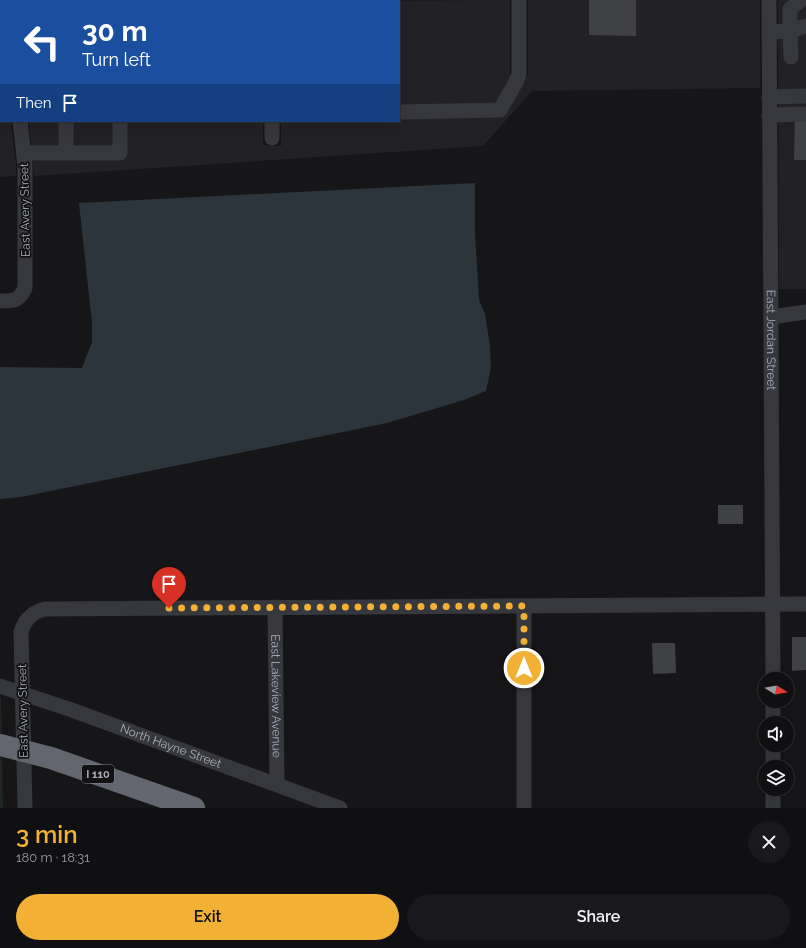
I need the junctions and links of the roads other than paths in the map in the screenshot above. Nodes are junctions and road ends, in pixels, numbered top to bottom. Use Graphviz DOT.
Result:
graph roads {
  1 [pos="519,0"];
  2 [pos="769,0"];
  3 [pos="801,0"];
  4 [pos="806,26"];
  5 [pos="790,31"];
  6 [pos="769,32"];
  7 [pos="791,57"];
  8 [pos="806,96"];
  9 [pos="769,97"];
  10 [pos="400,112"];
  11 [pos="806,114"];
  12 [pos="769,115"];
  13 [pos="20,122"];
  14 [pos="66,122"];
  15 [pos="120,122"];
  16 [pos="272,122"];
  17 [pos="272,138"];
  18 [pos="24,153"];
  19 [pos="66,153"];
  20 [pos="0,301"];
  21 [pos="806,312"];
  22 [pos="771,317"];
  23 [pos="773,604"];
  24 [pos="806,604"];
  25 [pos="524,606"];
  26 [pos="275,607"];
  27 [pos="773,672"];
  28 [pos="0,686"];
  29 [pos="22,693"];
  30 [pos="0,745"];
  31 [pos="276,784"];
  32 [pos="773,796"];
  33 [pos="25,808"];
  34 [pos="194,808"];
  35 [pos="340,808"];
  36 [pos="524,808"];
  37 [pos="773,808"];
  1 -- 10 [label="street"];
  2 -- 6 [label="street, East Jordan Street"];
  3 -- 5 [label="street"];
  4 -- 5 [label="street"];
  5 -- 6 [label="street"];
  5 -- 7 [label="street"];
  6 -- 9 [label="street, East Jordan Street"];
  8 -- 9 [label="street"];
  9 -- 12 [label="street, East Jordan Street"];
  11 -- 12 [label="street"];
  12 -- 22 [label="street, East Jordan Street"];
  13 -- 18 [label="street, East Avery Street"];
  14 -- 19 [label="street"];
  15 -- 19 [label="street"];
  16 -- 17 [label="street"];
  18 -- 19 [label="street"];
  18 -- 20 [label="street, East Avery Street"];
  21 -- 22 [label="street"];
  22 -- 23 [label="street, East Jordan Street"];
  23 -- 24 [label="street"];
  23 -- 25 [label="street"];
  23 -- 27 [label="street, East Jordan Street"];
  25 -- 26 [label="street"];
  25 -- 36 [label="street"];
  26 -- 29 [label="street, East Avery Street"];
  26 -- 31 [label="street, East Lakeview Avenue"];
  28 -- 29 [label="street, North Hayne Street"];
  29 -- 31 [label="street, North Hayne Street"];
  29 -- 33 [label="street, East Avery Street"];
  30 -- 34 [label="highway, I 110, bridge"];
  31 -- 35 [label="street, North Hayne Street"];
  32 -- 37 [label="street"];
}
